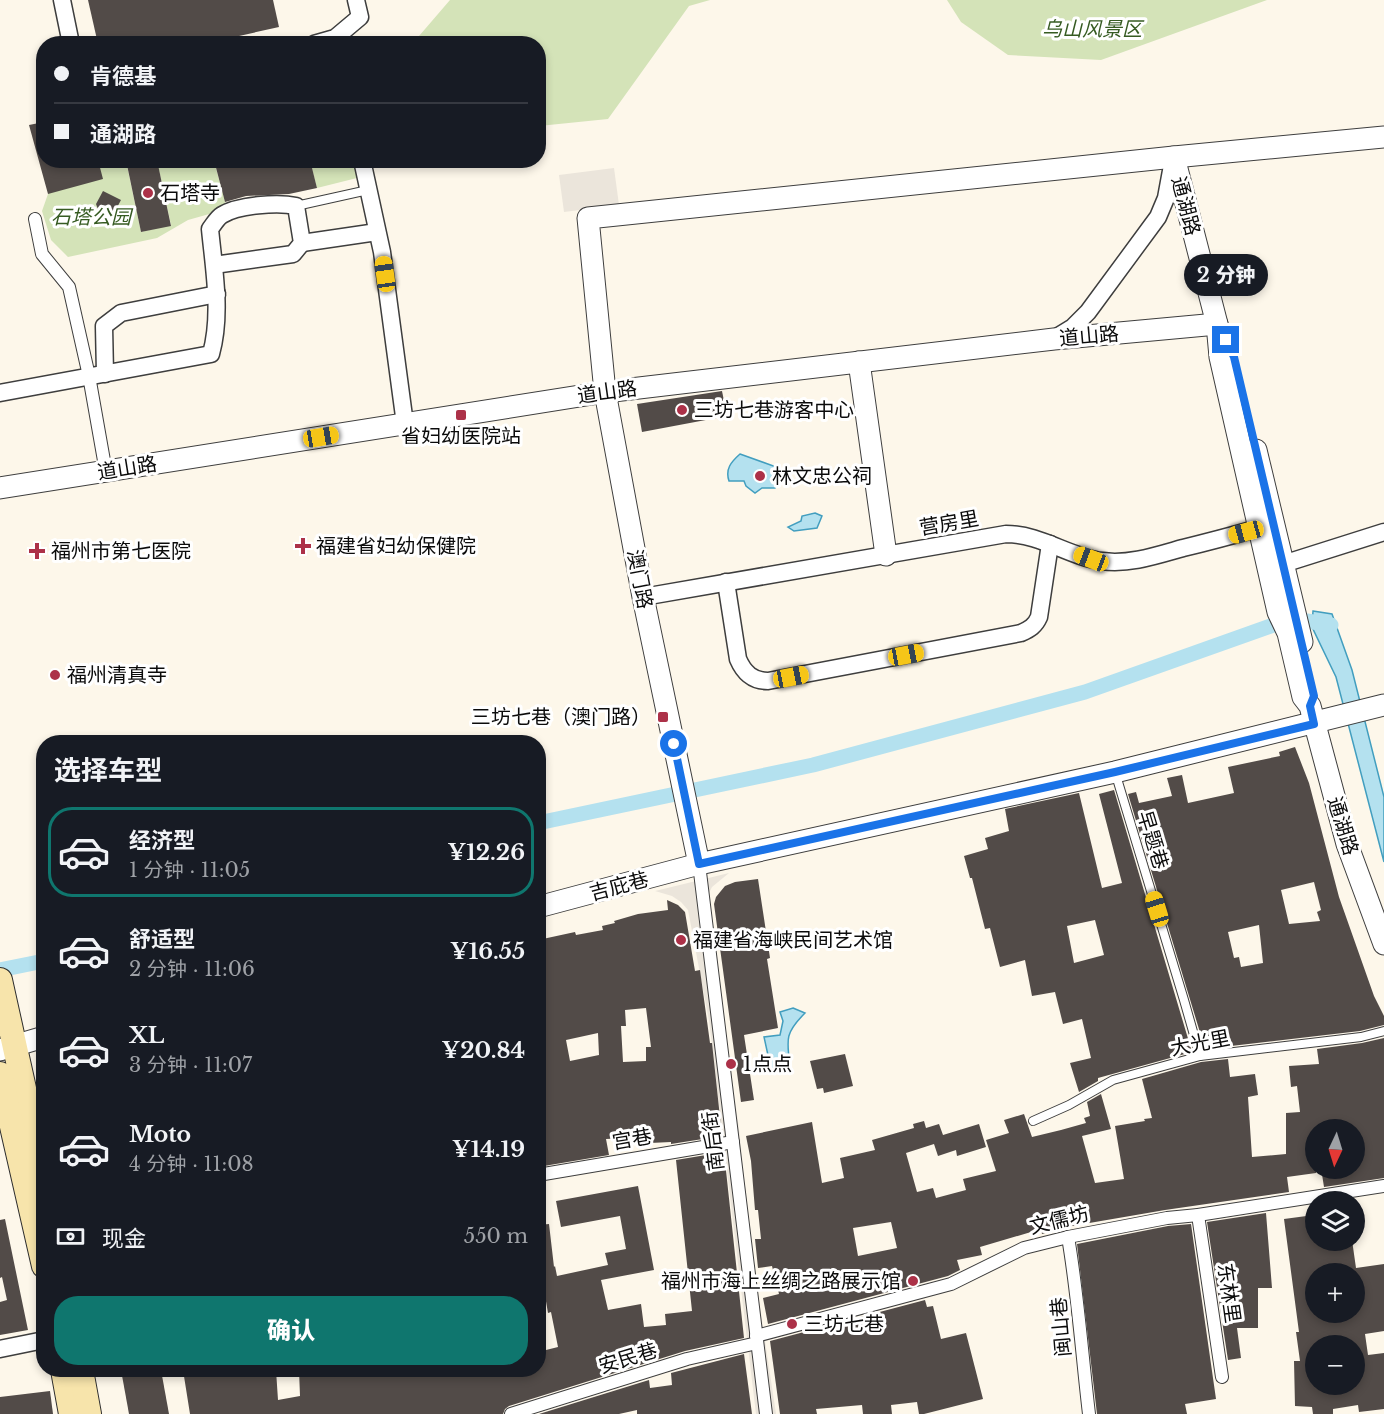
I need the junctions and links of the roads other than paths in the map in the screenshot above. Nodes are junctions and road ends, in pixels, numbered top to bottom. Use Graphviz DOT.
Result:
graph roads {
  1 [pos="62,0"];
  2 [pos="356,0"];
  3 [pos="69,36"];
  4 [pos="341,36"];
  5 [pos="1384,137"];
  6 [pos="1174,157"];
  7 [pos="364,168"];
  8 [pos="368,190"];
  9 [pos="296,206"];
  10 [pos="35,219"];
  11 [pos="377,231"];
  12 [pos="302,243"];
  13 [pos="214,265"];
  14 [pos="217,294"];
  15 [pos="1217,324"];
  16 [pos="1054,339"];
  17 [pos="859,362"];
  18 [pos="97,375"];
  19 [pos="604,392"];
  20 [pos="0,393"];
  21 [pos="405,424"];
  22 [pos="106,472"];
  23 [pos="0,488"];
  24 [pos="1259,528"];
  25 [pos="1384,532"];
  26 [pos="1050,544"];
  27 [pos="886,555"];
  28 [pos="1283,564"];
  29 [pos="726,582"];
  30 [pos="643,597"];
  31 [pos="1286,610"];
  32 [pos="1364,710"];
  33 [pos="1312,715"];
  34 [pos="1115,772"];
  35 [pos="699,864"];
  36 [pos="546,905"];
  37 [pos="1384,944"];
  38 [pos="0,980"];
  39 [pos="1384,1031"];
  40 [pos="36,1039"];
  41 [pos="7,1048"];
  42 [pos="1200,1056"];
  43 [pos="0,1074"];
  44 [pos="1033,1121"];
  45 [pos="733,1142"];
  46 [pos="36,1151"];
  47 [pos="546,1174"];
  48 [pos="1384,1186"];
  49 [pos="1198,1215"];
  50 [pos="36,1231"];
  51 [pos="1068,1237"];
  52 [pos="756,1340"];
  53 [pos="36,1342"];
  54 [pos="0,1349"];
  55 [pos="64,1377"];
  56 [pos="82,1377"];
  57 [pos="1222,1377"];
  58 [pos="71,1414"];
  59 [pos="89,1414"];
  60 [pos="511,1414"];
  61 [pos="766,1414"];
  62 [pos="1089,1414"];
  1 -- 3 [label="street"];
  2 -- 4 [label="street"];
  5 -- 6 [label="street"];
  6 -- 15 [label="street, 通湖路"];
  6 -- 16 [label="street"];
  6 -- 19 [label="street, 澳门路"];
  7 -- 8 [label="street"];
  8 -- 9 [label="lane"];
  8 -- 11 [label="street"];
  9 -- 12 [label="street"];
  9 -- 13 [label="street"];
  10 -- 18 [label="street"];
  11 -- 12 [label="street"];
  11 -- 21 [label="street"];
  12 -- 13 [label="street"];
  13 -- 14 [label="street"];
  14 -- 18 [label="street"];
  14 -- 18 [label="street"];
  15 -- 16 [label="street, 道山路"];
  15 -- 24 [label="street, 通湖路"];
  15 -- 28 [label="street, 通湖路"];
  16 -- 17 [label="street, 道山路"];
  17 -- 19 [label="street, 道山路"];
  17 -- 27 [label="street"];
  18 -- 20 [label="street"];
  18 -- 22 [label="street"];
  19 -- 21 [label="street, 道山路"];
  19 -- 30 [label="street, 澳门路"];
  21 -- 22 [label="street, 道山路"];
  22 -- 23 [label="street, 道山路"];
  24 -- 26 [label="street, 营房里"];
  24 -- 31 [label="street, 通湖路"];
  25 -- 28 [label="street"];
  26 -- 27 [label="street, 营房里"];
  26 -- 29 [label="street"];
  27 -- 29 [label="street, 营房里"];
  28 -- 31 [label="street, 通湖路"];
  29 -- 30 [label="street, 营房里"];
  30 -- 35 [label="street, 澳门路"];
  31 -- 33 [label="street, 通湖路"];
  32 -- 33 [label="street, 吉庇巷"];
  33 -- 34 [label="street, 吉庇巷"];
  33 -- 37 [label="street, 通湖路"];
  34 -- 35 [label="street, 吉庇巷"];
  34 -- 42 [label="lane, 早题巷"];
  35 -- 36 [label="street, 吉庇巷"];
  35 -- 45 [label="street, 南后街"];
  38 -- 41 [label="main road"];
  39 -- 42 [label="lane, 大光里"];
  40 -- 41 [label="street"];
  41 -- 46 [label="main road"];
  42 -- 44 [label="lane, 大光里"];
  43 -- 50 [label="main road"];
  45 -- 47 [label="street, 宫巷"];
  45 -- 52 [label="street, 南后街"];
  48 -- 49 [label="street, 文儒坊"];
  49 -- 51 [label="street, 文儒坊"];
  49 -- 57 [label="street, 东林里"];
  51 -- 52 [label="street, 文儒坊"];
  51 -- 62 [label="street, 闽山巷"];
  52 -- 60 [label="street, 安民巷"];
  52 -- 61 [label="street, 南后街"];
  53 -- 54 [label="street"];
  55 -- 58 [label="main road"];
  56 -- 59 [label="main road"];
}
